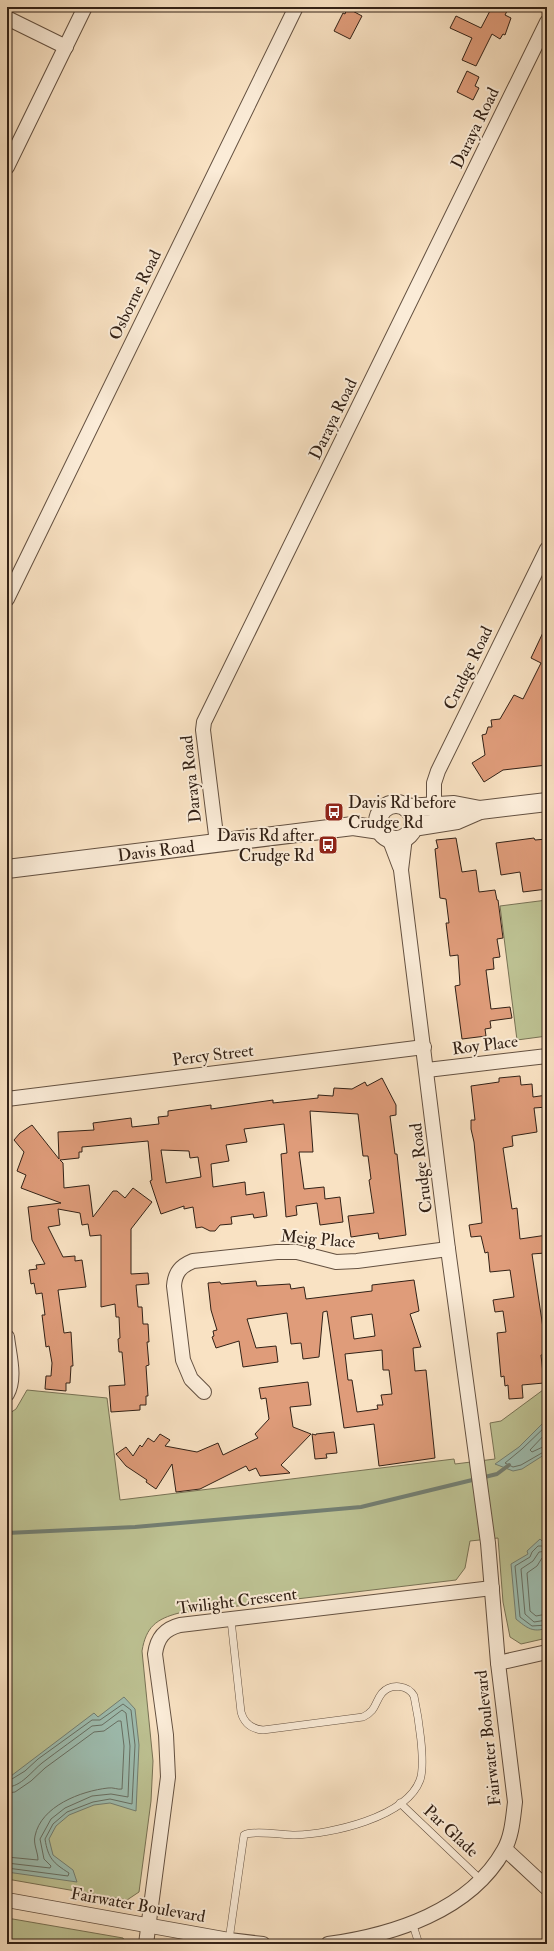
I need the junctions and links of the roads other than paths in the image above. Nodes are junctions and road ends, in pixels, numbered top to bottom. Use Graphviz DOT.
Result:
graph roads {
  1 [pos="85,7"];
  2 [pos="296,7"];
  3 [pos="7,18"];
  4 [pos="547,22"];
  5 [pos="66,47"];
  6 [pos="7,167"];
  7 [pos="547,549"];
  8 [pos="7,599"];
  9 [pos="547,802"];
  10 [pos="434,806"];
  11 [pos="407,808"];
  12 [pos="480,810"];
  13 [pos="394,829"];
  14 [pos="217,843"];
  15 [pos="7,868"];
  16 [pos="424,1047"];
  17 [pos="547,1056"];
  18 [pos="427,1070"];
  19 [pos="7,1098"];
  20 [pos="448,1249"];
  21 [pos="7,1337"];
  22 [pos="204,1392"];
  23 [pos="7,1394"];
  24 [pos="478,1462"];
  25 [pos="492,1588"];
  26 [pos="231,1620"];
  27 [pos="547,1652"];
  28 [pos="498,1663"];
  29 [pos="400,1803"];
  30 [pos="505,1849"];
  31 [pos="482,1880"];
  32 [pos="547,1888"];
  33 [pos="7,1900"];
  34 [pos="412,1922"];
  35 [pos="149,1925"];
  36 [pos="229,1940"];
  37 [pos="146,1944"];
  38 [pos="263,1944"];
  39 [pos="328,1944"];
  40 [pos="420,1944"];
  1 -- 5 [label="street"];
  2 -- 8 [label="street, Osborne Road"];
  3 -- 5 [label="street"];
  4 -- 14 [label="street, Daraya Road"];
  5 -- 6 [label="street"];
  7 -- 10 [label="street, Crudge Road"];
  9 -- 12 [label="street, Davis Road"];
  10 -- 11 [label="street, Davis Road"];
  10 -- 12 [label="street, Davis Road"];
  11 -- 13 [label="street"];
  11 -- 13 [label="street, Davis Road"];
  12 -- 13 [label="street, Davis Road"];
  13 -- 14 [label="street, Davis Road"];
  13 -- 16 [label="street, Crudge Road"];
  14 -- 15 [label="street, Davis Road"];
  16 -- 18 [label="street, Crudge Road"];
  16 -- 19 [label="street, Percy Street"];
  17 -- 18 [label="street, Roy Place"];
  18 -- 20 [label="street, Crudge Road"];
  20 -- 22 [label="street, Meig Place"];
  20 -- 24 [label="street, Crudge Road"];
  21 -- 23 [label="street"];
  24 -- 25 [label="street, Fairwater Boulevard"];
  25 -- 26 [label="street, Twilight Crescent"];
  25 -- 28 [label="street, Fairwater Boulevard"];
  26 -- 29 [label="lane"];
  26 -- 35 [label="street, Twilight Crescent"];
  27 -- 28 [label="street"];
  28 -- 30 [label="street, Fairwater Boulevard"];
  29 -- 31 [label="lane, Par Glade"];
  29 -- 36 [label="lane"];
  30 -- 31 [label="street, Fairwater Boulevard"];
  30 -- 32 [label="street"];
  31 -- 34 [label="street, Fairwater Boulevard"];
  33 -- 35 [label="street, Fairwater Boulevard"];
  34 -- 39 [label="street, Fairwater Boulevard"];
  34 -- 40 [label="lane"];
  35 -- 36 [label="street, Fairwater Boulevard"];
  35 -- 37 [label="street, Twilight Crescent"];
  36 -- 38 [label="street, Fairwater Boulevard"];
}
